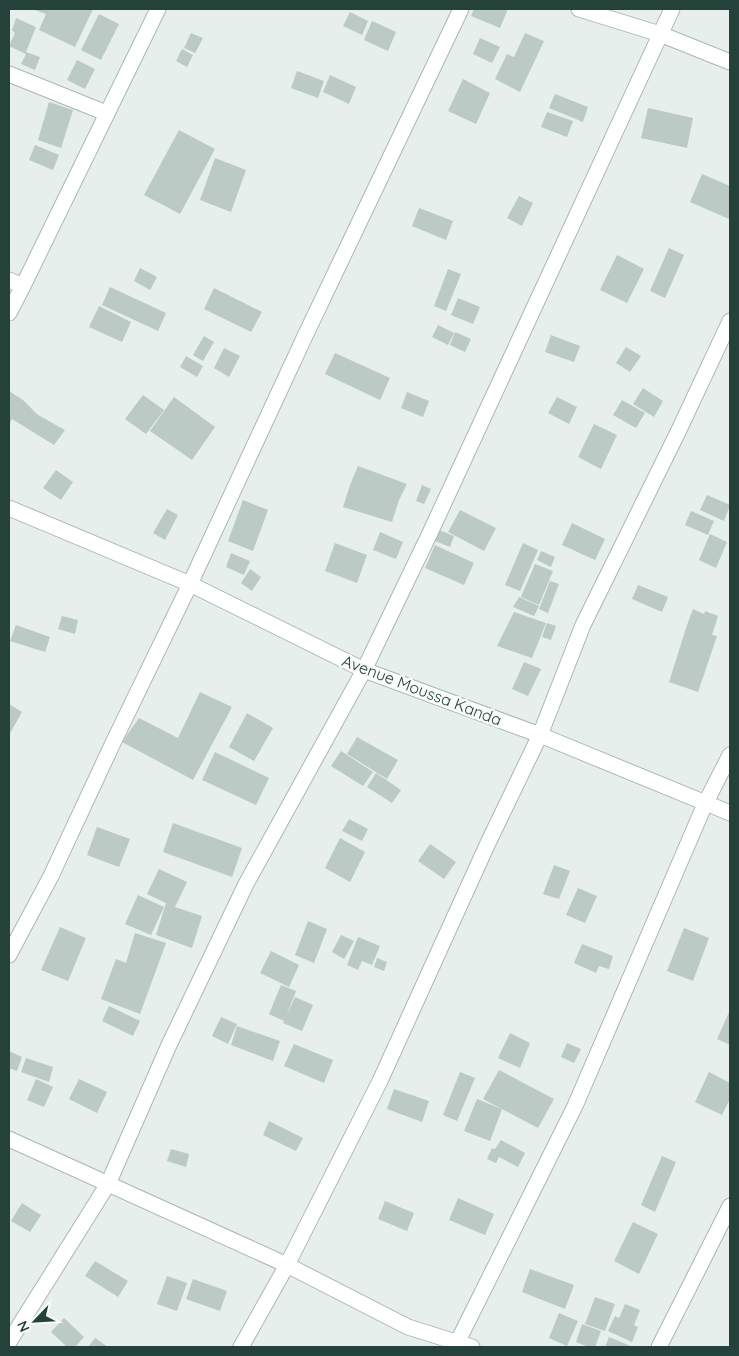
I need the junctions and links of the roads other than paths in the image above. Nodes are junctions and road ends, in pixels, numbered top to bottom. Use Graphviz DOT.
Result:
graph roads {
  1 [pos="158,9"];
  2 [pos="462,9"];
  3 [pos="579,9"];
  4 [pos="672,9"];
  5 [pos="660,34"];
  6 [pos="730,62"];
  7 [pos="9,74"];
  8 [pos="106,113"];
  9 [pos="9,280"];
  10 [pos="23,286"];
  11 [pos="9,313"];
  12 [pos="730,321"];
  13 [pos="9,508"];
  14 [pos="190,584"];
  15 [pos="364,670"];
  16 [pos="540,735"];
  17 [pos="730,756"];
  18 [pos="706,804"];
  19 [pos="730,813"];
  20 [pos="9,956"];
  21 [pos="9,1139"];
  22 [pos="108,1184"];
  23 [pos="730,1206"];
  24 [pos="287,1265"];
  25 [pos="9,1342"];
  26 [pos="456,1344"];
  27 [pos="241,1347"];
  28 [pos="472,1347"];
  29 [pos="660,1347"];
  1 -- 8 [label="street"];
  2 -- 14 [label="street"];
  3 -- 5 [label="street"];
  4 -- 5 [label="street"];
  5 -- 6 [label="street"];
  5 -- 15 [label="street"];
  7 -- 8 [label="street"];
  8 -- 10 [label="street"];
  9 -- 10 [label="street"];
  10 -- 11 [label="street"];
  12 -- 16 [label="street"];
  13 -- 14 [label="street, Avenue Moussa Kanda"];
  14 -- 15 [label="street, Avenue Moussa Kanda"];
  14 -- 20 [label="street"];
  15 -- 16 [label="street, Avenue Moussa Kanda"];
  15 -- 22 [label="street"];
  16 -- 18 [label="street, Avenue Moussa Kanda"];
  16 -- 24 [label="street"];
  17 -- 18 [label="street"];
  18 -- 19 [label="street, Avenue Moussa Kanda"];
  18 -- 26 [label="street"];
  21 -- 22 [label="street"];
  22 -- 24 [label="street"];
  22 -- 25 [label="street"];
  23 -- 29 [label="street"];
  24 -- 26 [label="street"];
  24 -- 27 [label="street"];
  26 -- 28 [label="street"];
}
